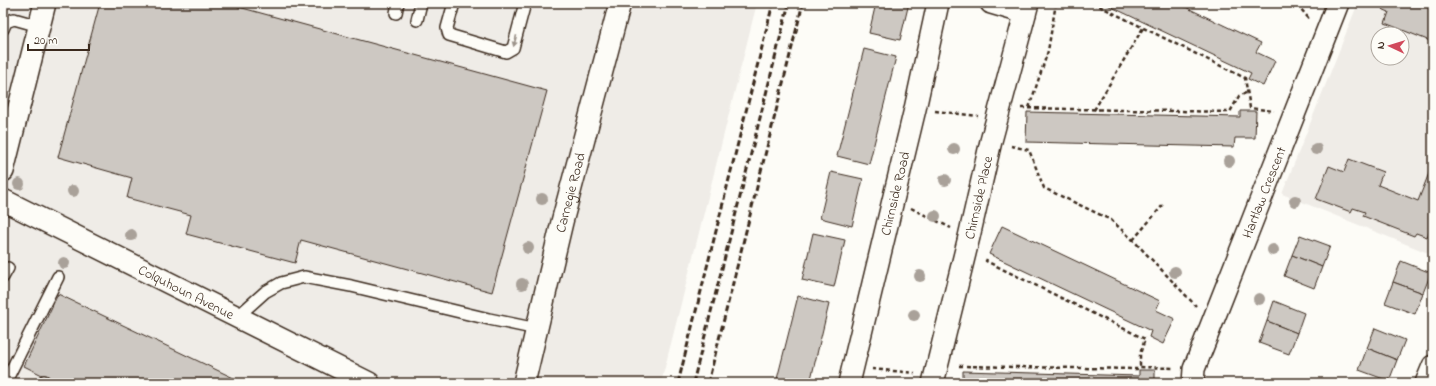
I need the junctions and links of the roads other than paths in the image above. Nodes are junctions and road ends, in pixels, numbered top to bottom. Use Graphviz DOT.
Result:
graph roads {
  1 [pos="45,3"];
  2 [pos="421,3"];
  3 [pos="454,3"];
  4 [pos="525,3"];
  5 [pos="620,3"];
  6 [pos="938,3"];
  7 [pos="991,3"];
  8 [pos="1338,3"];
  9 [pos="1026,8"];
  10 [pos="416,20"];
  11 [pos="39,26"];
  12 [pos="3,29"];
  13 [pos="3,171"];
  14 [pos="3,200"];
  15 [pos="58,277"];
  16 [pos="237,317"];
  17 [pos="537,329"];
  18 [pos="1433,366"];
  19 [pos="935,374"];
  20 [pos="851,375"];
  21 [pos="1193,376"];
  22 [pos="5,383"];
  23 [pos="369,383"];
  24 [pos="524,383"];
  25 [pos="1426,383"];
  1 -- 11 [label="street"];
  2 -- 10 [label="lane"];
  4 -- 3 [label="lane, one-way"];
  5 -- 17 [label="street, Carnegie Road"];
  6 -- 20 [label="street, Chirnside Road"];
  7 -- 9 [label="street, Chirnside Place"];
  8 -- 21 [label="street, Hartlaw Crescent"];
  9 -- 19 [label="street, Chirnside Place"];
  11 -- 12 [label="lane"];
  11 -- 13 [label="street"];
  14 -- 16 [label="street, Colquhoun Avenue"];
  15 -- 22 [label="lane"];
  16 -- 17 [label="lane"];
  16 -- 23 [label="street, Colquhoun Avenue"];
  17 -- 24 [label="street, Carnegie Road"];
  18 -- 25 [label="street"];
}
